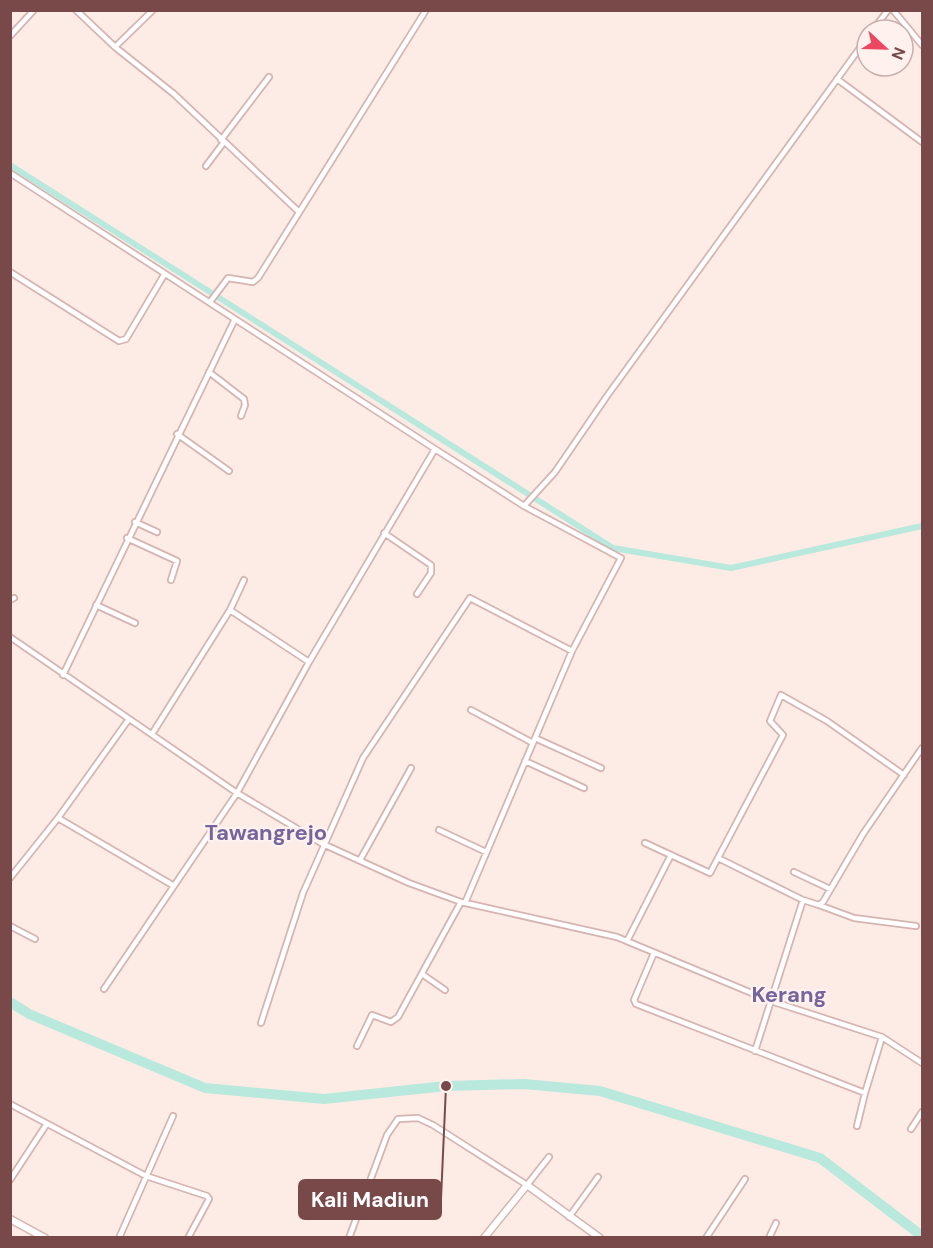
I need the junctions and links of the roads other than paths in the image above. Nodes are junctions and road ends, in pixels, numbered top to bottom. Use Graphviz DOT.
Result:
graph roads {
  1 [pos="34,10"];
  2 [pos="76,10"];
  3 [pos="153,10"];
  4 [pos="426,10"];
  5 [pos="893,10"];
  6 [pos="10,36"];
  7 [pos="922,45"];
  8 [pos="115,47"];
  9 [pos="855,54"];
  10 [pos="269,77"];
  11 [pos="837,79"];
  12 [pos="223,141"];
  13 [pos="922,142"];
  14 [pos="206,166"];
  15 [pos="10,173"];
  16 [pos="298,211"];
  17 [pos="10,272"];
  18 [pos="164,274"];
  19 [pos="210,301"];
  20 [pos="234,321"];
  21 [pos="209,372"];
  22 [pos="241,416"];
  23 [pos="177,434"];
  24 [pos="435,449"];
  25 [pos="229,471"];
  26 [pos="525,504"];
  27 [pos="135,522"];
  28 [pos="157,532"];
  29 [pos="384,533"];
  30 [pos="128,538"];
  31 [pos="171,580"];
  32 [pos="244,580"];
  33 [pos="417,594"];
  34 [pos="96,605"];
  35 [pos="231,610"];
  36 [pos="135,623"];
  37 [pos="10,637"];
  38 [pos="572,651"];
  39 [pos="309,662"];
  40 [pos="63,675"];
  41 [pos="471,710"];
  42 [pos="129,719"];
  43 [pos="152,734"];
  44 [pos="534,741"];
  45 [pos="922,748"];
  46 [pos="920,756"];
  47 [pos="525,761"];
  48 [pos="411,768"];
  49 [pos="600,768"];
  50 [pos="904,775"];
  51 [pos="584,788"];
  52 [pos="237,793"];
  53 [pos="58,818"];
  54 [pos="439,830"];
  55 [pos="645,843"];
  56 [pos="323,844"];
  57 [pos="486,852"];
  58 [pos="671,855"];
  59 [pos="718,858"];
  60 [pos="360,860"];
  61 [pos="794,872"];
  62 [pos="10,878"];
  63 [pos="174,886"];
  64 [pos="830,890"];
  65 [pos="803,900"];
  66 [pos="463,903"];
  67 [pos="819,905"];
  68 [pos="10,926"];
  69 [pos="916,926"];
  70 [pos="35,939"];
  71 [pos="627,941"];
  72 [pos="654,953"];
  73 [pos="422,974"];
  74 [pos="104,989"];
  75 [pos="445,990"];
  76 [pos="771,1001"];
  77 [pos="261,1023"];
  78 [pos="882,1037"];
  79 [pos="357,1046"];
  80 [pos="755,1051"];
  81 [pos="922,1064"];
  82 [pos="865,1093"];
  83 [pos="10,1104"];
  84 [pos="922,1112"];
  85 [pos="173,1116"];
  86 [pos="46,1125"];
  87 [pos="857,1126"];
  88 [pos="911,1129"];
  89 [pos="549,1157"];
  90 [pos="146,1176"];
  91 [pos="598,1177"];
  92 [pos="745,1179"];
  93 [pos="10,1180"];
  94 [pos="527,1185"];
  95 [pos="569,1217"];
  96 [pos="10,1219"];
  97 [pos="776,1223"];
  98 [pos="45,1238"];
  99 [pos="119,1238"];
  100 [pos="188,1238"];
  101 [pos="349,1238"];
  102 [pos="484,1238"];
  103 [pos="600,1238"];
  104 [pos="706,1238"];
  105 [pos="769,1238"];
  1 -- 6 [label="street"];
  2 -- 8 [label="street"];
  3 -- 8 [label="street"];
  4 -- 16 [label="street"];
  5 -- 7 [label="street"];
  8 -- 12 [label="street"];
  9 -- 11 [label="street"];
  10 -- 12 [label="street"];
  11 -- 13 [label="street"];
  11 -- 26 [label="street"];
  12 -- 14 [label="street"];
  12 -- 16 [label="street"];
  15 -- 18 [label="street"];
  16 -- 19 [label="street"];
  17 -- 18 [label="street"];
  18 -- 19 [label="street"];
  19 -- 20 [label="street"];
  20 -- 21 [label="street"];
  20 -- 24 [label="street"];
  21 -- 22 [label="street"];
  21 -- 23 [label="street"];
  23 -- 25 [label="street"];
  23 -- 27 [label="street"];
  24 -- 26 [label="street"];
  24 -- 29 [label="street"];
  26 -- 38 [label="street"];
  27 -- 28 [label="street"];
  27 -- 30 [label="street"];
  29 -- 33 [label="street"];
  29 -- 39 [label="street"];
  30 -- 31 [label="street"];
  30 -- 34 [label="street"];
  32 -- 35 [label="street"];
  34 -- 36 [label="street"];
  34 -- 40 [label="street"];
  35 -- 39 [label="street"];
  35 -- 43 [label="street"];
  37 -- 40 [label="street"];
  38 -- 44 [label="street"];
  38 -- 56 [label="street"];
  39 -- 52 [label="street"];
  40 -- 42 [label="street"];
  41 -- 44 [label="street"];
  42 -- 43 [label="street"];
  42 -- 53 [label="street"];
  43 -- 52 [label="street"];
  44 -- 47 [label="street"];
  44 -- 49 [label="street"];
  45 -- 46 [label="street"];
  46 -- 50 [label="street"];
  47 -- 51 [label="street"];
  47 -- 57 [label="street"];
  48 -- 60 [label="street"];
  50 -- 59 [label="street"];
  50 -- 64 [label="street"];
  52 -- 56 [label="street"];
  52 -- 63 [label="street"];
  53 -- 62 [label="street"];
  53 -- 63 [label="street"];
  54 -- 57 [label="street"];
  55 -- 58 [label="street"];
  56 -- 60 [label="street"];
  56 -- 77 [label="street"];
  57 -- 66 [label="street"];
  58 -- 59 [label="street"];
  58 -- 71 [label="street"];
  59 -- 65 [label="street"];
  60 -- 66 [label="street"];
  61 -- 64 [label="street"];
  63 -- 74 [label="street"];
  64 -- 67 [label="street"];
  65 -- 67 [label="street"];
  65 -- 76 [label="street"];
  66 -- 71 [label="street"];
  66 -- 73 [label="street"];
  67 -- 69 [label="street"];
  68 -- 70 [label="street"];
  71 -- 72 [label="street"];
  72 -- 76 [label="street"];
  72 -- 80 [label="street"];
  73 -- 75 [label="street"];
  73 -- 79 [label="street"];
  76 -- 78 [label="street"];
  76 -- 80 [label="street"];
  78 -- 81 [label="street"];
  78 -- 82 [label="street"];
  80 -- 82 [label="street"];
  82 -- 87 [label="street"];
  83 -- 86 [label="street"];
  84 -- 88 [label="street"];
  85 -- 90 [label="street"];
  86 -- 90 [label="street"];
  86 -- 93 [label="street"];
  89 -- 94 [label="street"];
  90 -- 99 [label="street"];
  90 -- 100 [label="street"];
  91 -- 95 [label="street"];
  92 -- 104 [label="street"];
  94 -- 95 [label="street"];
  94 -- 101 [label="street"];
  94 -- 102 [label="street"];
  95 -- 103 [label="street"];
  96 -- 98 [label="street"];
  97 -- 105 [label="street"];
}
